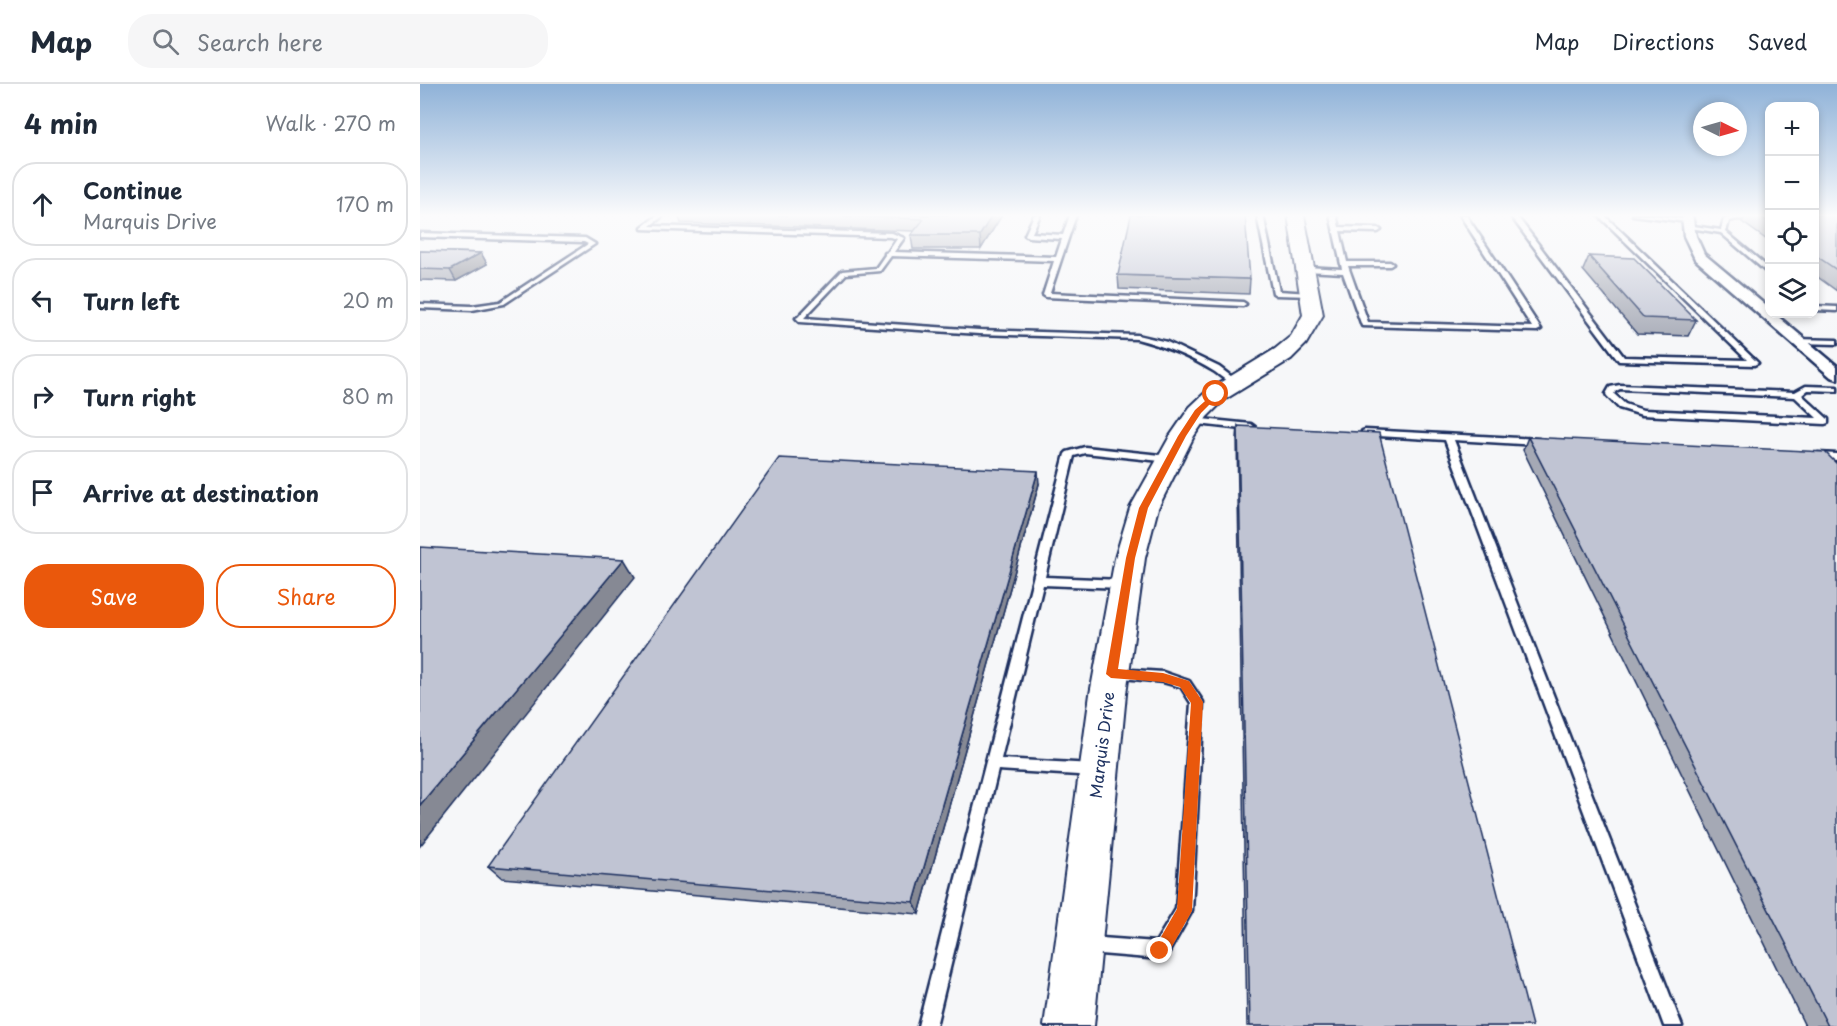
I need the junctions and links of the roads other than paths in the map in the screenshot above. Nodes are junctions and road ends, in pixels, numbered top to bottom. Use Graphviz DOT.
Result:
graph roads {
  1 [pos="569,259"];
  2 [pos="884,259"];
  3 [pos="1058,259"];
  4 [pos="1269,259"];
  5 [pos="1304,259"];
  6 [pos="1343,259"];
  7 [pos="1492,259"];
  8 [pos="1546,259"];
  9 [pos="1646,259"];
  10 [pos="1703,259"];
  11 [pos="1390,264"];
  12 [pos="1345,267"];
  13 [pos="1308,282"];
  14 [pos="1243,304"];
  15 [pos="420,306"];
  16 [pos="1764,307"];
  17 [pos="1819,308"];
  18 [pos="1837,309"];
  19 [pos="1798,341"];
  20 [pos="1837,342"];
  21 [pos="1837,375"];
  22 [pos="1236,383"];
  23 [pos="1837,389"];
  24 [pos="1797,395"];
  25 [pos="1192,421"];
  26 [pos="1262,428"];
  27 [pos="1355,433"];
  28 [pos="1448,437"];
  29 [pos="1554,443"];
  30 [pos="1813,456"];
  31 [pos="1837,457"];
  32 [pos="1170,459"];
  33 [pos="1038,581"];
  34 [pos="1126,584"];
  35 [pos="1111,674"];
  36 [pos="993,764"];
  37 [pos="1099,770"];
  38 [pos="1079,944"];
  39 [pos="927,1026"];
  40 [pos="1069,1026"];
  41 [pos="1673,1026"];
  1 -- 15 [label="lane"];
  2 -- 22 [label="lane"];
  3 -- 14 [label="lane"];
  4 -- 13 [label="lane"];
  5 -- 13 [label="street, Marquis Drive"];
  6 -- 12 [label="lane"];
  7 -- 12 [label="lane"];
  8 -- 9 [label="lane"];
  10 -- 16 [label="street"];
  11 -- 12 [label="lane"];
  12 -- 13 [label="lane"];
  13 -- 22 [label="street, Marquis Drive"];
  16 -- 19 [label="street"];
  17 -- 18 [label="lane"];
  19 -- 20 [label="lane"];
  19 -- 21 [label="street"];
  22 -- 25 [label="street, Marquis Drive"];
  23 -- 24 [label="lane"];
  24 -- 24 [label="lane"];
  25 -- 26 [label="lane"];
  25 -- 32 [label="street, Marquis Drive"];
  27 -- 28 [label="lane"];
  28 -- 29 [label="lane"];
  28 -- 41 [label="lane"];
  30 -- 31 [label="lane"];
  32 -- 33 [label="lane"];
  32 -- 34 [label="street, Marquis Drive"];
  33 -- 34 [label="lane"];
  33 -- 36 [label="lane"];
  34 -- 35 [label="street, Marquis Drive"];
  35 -- 37 [label="street, Marquis Drive"];
  35 -- 38 [label="lane"];
  36 -- 37 [label="lane"];
  36 -- 39 [label="lane"];
  37 -- 38 [label="street, Marquis Drive"];
  38 -- 40 [label="street, Marquis Drive"];
}
